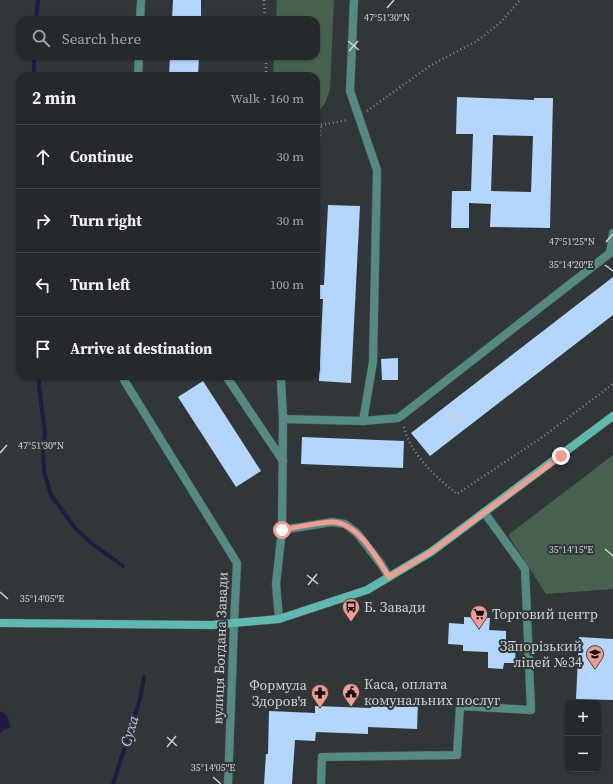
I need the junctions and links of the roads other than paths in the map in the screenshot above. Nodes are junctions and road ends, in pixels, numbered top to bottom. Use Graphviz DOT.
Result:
graph roads {
  1 [pos="141,0"];
  2 [pos="354,0"];
  3 [pos="140,16"];
  4 [pos="139,60"];
  5 [pos="138,72"];
  6 [pos="613,233"];
  7 [pos="124,380"];
  8 [pos="229,380"];
  9 [pos="281,380"];
  10 [pos="613,416"];
  11 [pos="283,419"];
  12 [pos="363,421"];
  13 [pos="282,461"];
  14 [pos="484,512"];
  15 [pos="282,530"];
  16 [pos="389,577"];
  17 [pos="279,619"];
  18 [pos="0,623"];
  19 [pos="234,623"];
  20 [pos="228,784"];
  21 [pos="320,784"];
  1 -- 3 [label="street"];
  2 -- 12 [label="street"];
  4 -- 5 [label="street"];
  6 -- 12 [label="street"];
  7 -- 19 [label="street, вулиця Богдана Завади"];
  8 -- 13 [label="street"];
  9 -- 11 [label="street"];
  10 -- 14 [label="street"];
  11 -- 12 [label="street"];
  11 -- 13 [label="street"];
  13 -- 15 [label="street"];
  14 -- 16 [label="street"];
  14 -- 21 [label="street"];
  15 -- 16 [label="street"];
  15 -- 17 [label="street"];
  16 -- 17 [label="street"];
  17 -- 19 [label="street"];
  18 -- 19 [label="street"];
  19 -- 20 [label="street, вулиця Богдана Завади"];
}
